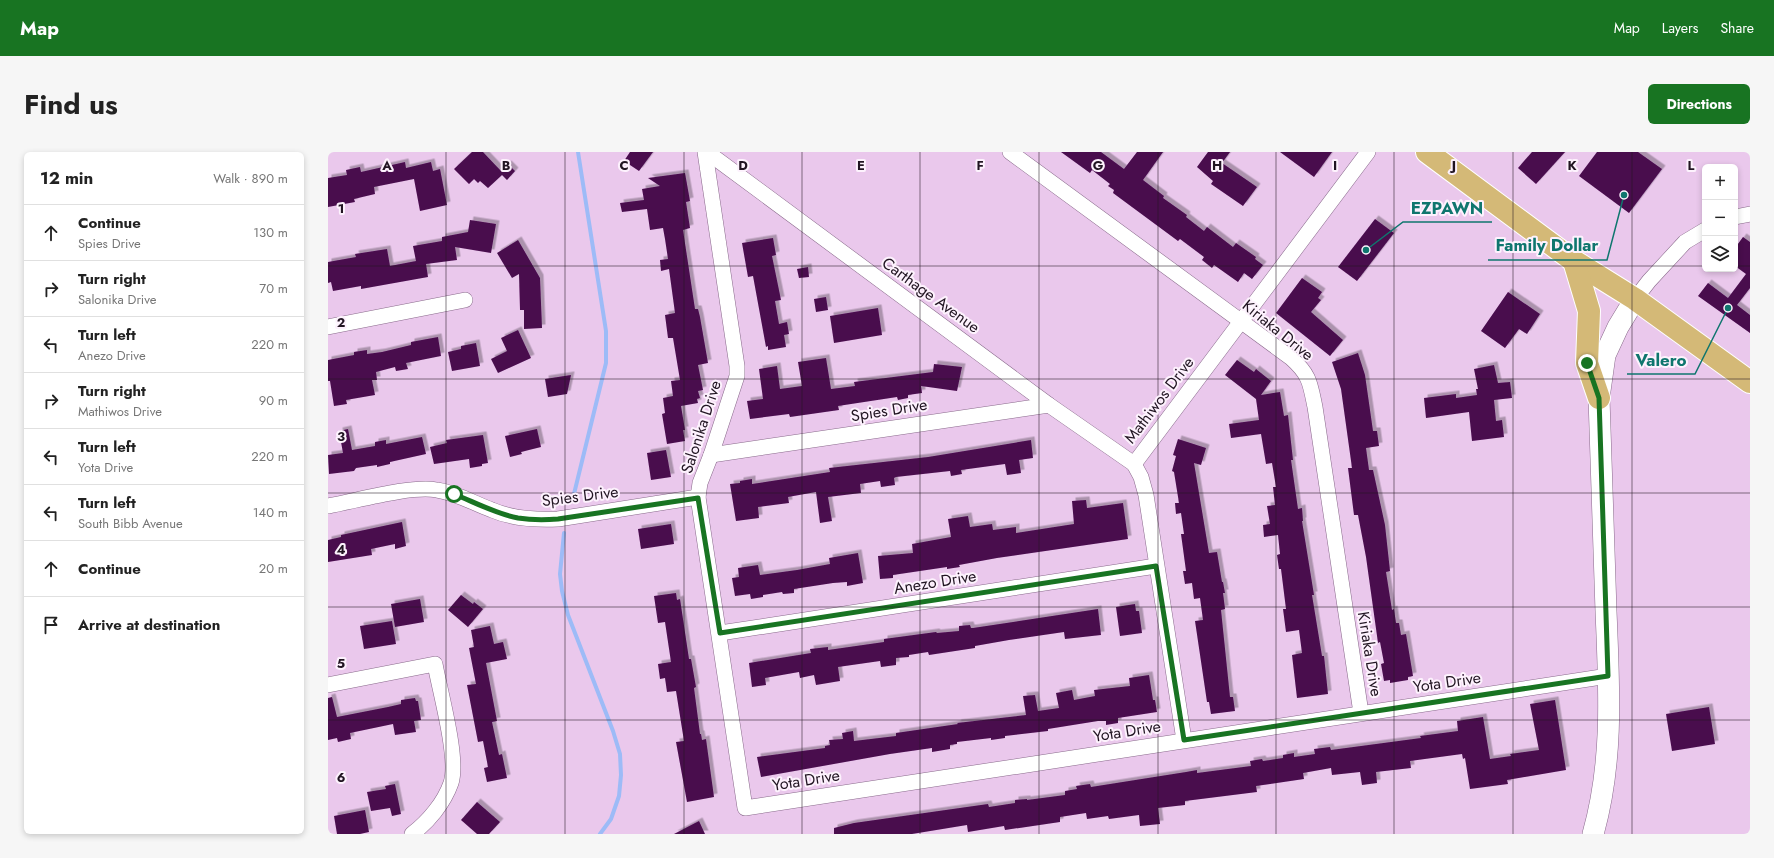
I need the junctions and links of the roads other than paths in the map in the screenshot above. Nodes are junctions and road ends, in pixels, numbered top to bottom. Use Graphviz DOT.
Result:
graph roads {
  1 [pos="706,152"];
  2 [pos="1010,152"];
  3 [pos="1368,152"];
  4 [pos="1427,152"];
  5 [pos="1750,214"];
  6 [pos="1738,216"];
  7 [pos="1702,232"];
  8 [pos="1574,261"];
  9 [pos="1635,299"];
  10 [pos="465,300"];
  11 [pos="1240,321"];
  12 [pos="328,327"];
  13 [pos="1750,382"];
  14 [pos="1599,398"];
  15 [pos="1049,404"];
  16 [pos="711,455"];
  17 [pos="1134,464"];
  18 [pos="698,498"];
  19 [pos="328,506"];
  20 [pos="1156,566"];
  21 [pos="720,633"];
  22 [pos="1608,676"];
  23 [pos="328,685"];
  24 [pos="1361,713"];
  25 [pos="1184,740"];
  26 [pos="745,808"];
  27 [pos="412,834"];
  28 [pos="1593,834"];
  1 -- 15 [label="street, Carthage Avenue"];
  1 -- 16 [label="street, Salonika Drive"];
  2 -- 11 [label="street, Kiriaka Drive"];
  3 -- 11 [label="street, Mathiwos Drive"];
  4 -- 8 [label="main road"];
  5 -- 6 [label="street"];
  7 -- 9 [label="street"];
  8 -- 9 [label="main road"];
  8 -- 14 [label="main road"];
  9 -- 13 [label="main road"];
  9 -- 14 [label="main road"];
  10 -- 12 [label="street"];
  11 -- 17 [label="street, Mathiwos Drive"];
  11 -- 24 [label="street, Kiriaka Drive"];
  14 -- 22 [label="main road"];
  15 -- 16 [label="street, Spies Drive"];
  15 -- 17 [label="street, Carthage Avenue"];
  16 -- 18 [label="street, Salonika Drive"];
  17 -- 20 [label="street, Mathiwos Drive"];
  18 -- 19 [label="street, Spies Drive"];
  18 -- 21 [label="street, Salonika Drive"];
  20 -- 21 [label="street, Anezo Drive"];
  20 -- 25 [label="street, Mathiwos Drive"];
  21 -- 26 [label="street, Salonika Drive"];
  22 -- 24 [label="street, Yota Drive"];
  22 -- 28 [label="main road"];
  23 -- 27 [label="street"];
  24 -- 25 [label="street, Yota Drive"];
  25 -- 26 [label="street, Yota Drive"];
}
